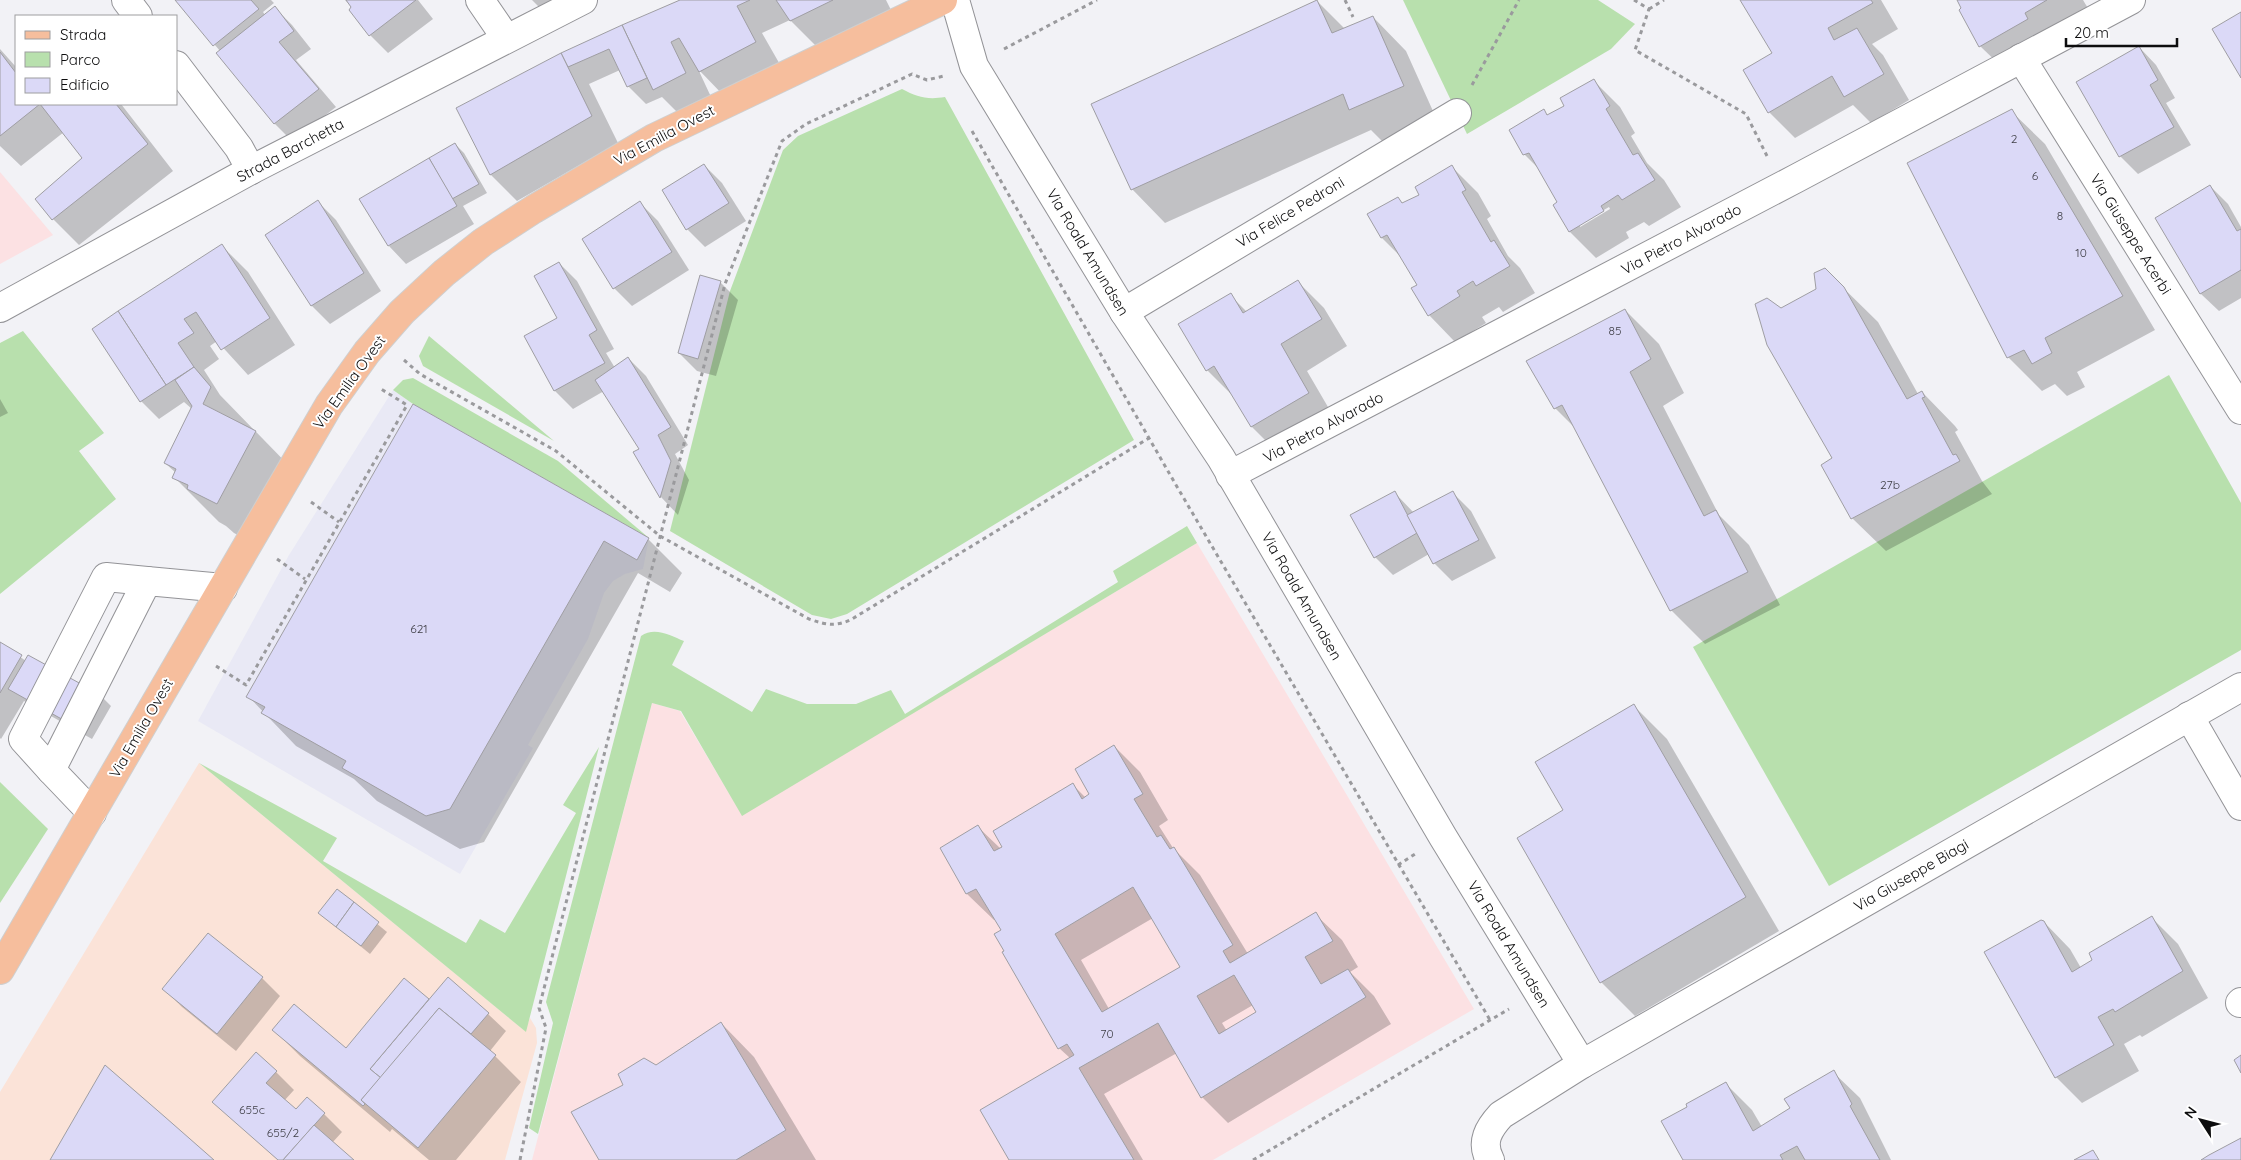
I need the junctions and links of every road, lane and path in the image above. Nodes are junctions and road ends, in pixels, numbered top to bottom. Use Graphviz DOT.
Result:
graph roads {
  1 [pos="126,0"];
  2 [pos="480,0"];
  3 [pos="583,0"];
  4 [pos="943,0"];
  5 [pos="955,0"];
  6 [pos="1097,0"];
  7 [pos="1345,0"];
  8 [pos="1519,0"];
  9 [pos="1634,0"];
  10 [pos="1664,0"];
  11 [pos="2131,0"];
  12 [pos="1649,9"];
  13 [pos="137,15"];
  14 [pos="1353,17"];
  15 [pos="506,38"];
  16 [pos="2021,58"];
  17 [pos="974,66"];
  18 [pos="178,69"];
  19 [pos="940,77"];
  20 [pos="945,85"];
  21 [pos="1457,113"];
  22 [pos="970,128"];
  23 [pos="251,170"];
  24 [pos="1782,185"];
  25 [pos="0,308"];
  26 [pos="1124,312"];
  27 [pos="378,340"];
  28 [pos="407,405"];
  29 [pos="2241,410"];
  30 [pos="1149,438"];
  31 [pos="1230,475"];
  32 [pos="660,536"];
  33 [pos="148,581"];
  34 [pos="223,588"];
  35 [pos="246,685"];
  36 [pos="2241,687"];
  37 [pos="2189,716"];
  38 [pos="51,770"];
  39 [pos="2241,806"];
  40 [pos="92,813"];
  41 [pos="0,970"];
  42 [pos="1538,992"];
  43 [pos="1490,1020"];
  44 [pos="1582,1064"];
  45 [pos="520,1160"];
  46 [pos="1253,1160"];
  47 [pos="1490,1160"];
  1 -- 13 [label="street"];
  2 -- 15 [label="street"];
  3 -- 15 [label="street, Strada Barchetta"];
  4 -- 27 [label="main road, Via Emilia Ovest"];
  5 -- 17 [label="street, Via Roald Amundsen"];
  6 -- 17 [label="path"];
  7 -- 14 [label="path"];
  8 -- 21 [label="path"];
  9 -- 12 [label="path"];
  10 -- 12 [label="path"];
  11 -- 16 [label="street, Via Pietro Alvarado"];
  12 -- 24 [label="path"];
  15 -- 23 [label="street, Strada Barchetta"];
  16 -- 24 [label="street, Via Pietro Alvarado"];
  16 -- 29 [label="street, Via Giuseppe Acerbi"];
  17 -- 19 [label="path"];
  17 -- 26 [label="street, Via Roald Amundsen"];
  18 -- 23 [label="street"];
  19 -- 20 [label="path"];
  19 -- 32 [label="path"];
  21 -- 26 [label="street, Via Felice Pedroni"];
  22 -- 30 [label="path"];
  23 -- 25 [label="street, Strada Barchetta"];
  24 -- 31 [label="street, Via Pietro Alvarado"];
  26 -- 31 [label="street, Via Roald Amundsen"];
  27 -- 32 [label="path"];
  27 -- 34 [label="main road, Via Emilia Ovest"];
  28 -- 35 [label="path"];
  30 -- 32 [label="path"];
  30 -- 43 [label="path"];
  31 -- 42 [label="street, Via Roald Amundsen"];
  32 -- 45 [label="path"];
  33 -- 34 [label="street"];
  33 -- 38 [label="street"];
  33 -- 38 [label="street"];
  34 -- 40 [label="main road, Via Emilia Ovest"];
  36 -- 37 [label="street, Via Giuseppe Biagi"];
  37 -- 39 [label="street"];
  37 -- 44 [label="street, Via Giuseppe Biagi"];
  38 -- 40 [label="street"];
  40 -- 41 [label="main road, Via Emilia Ovest"];
  42 -- 43 [label="path"];
  42 -- 44 [label="street, Via Roald Amundsen"];
  43 -- 46 [label="path"];
  44 -- 47 [label="street"];
}
